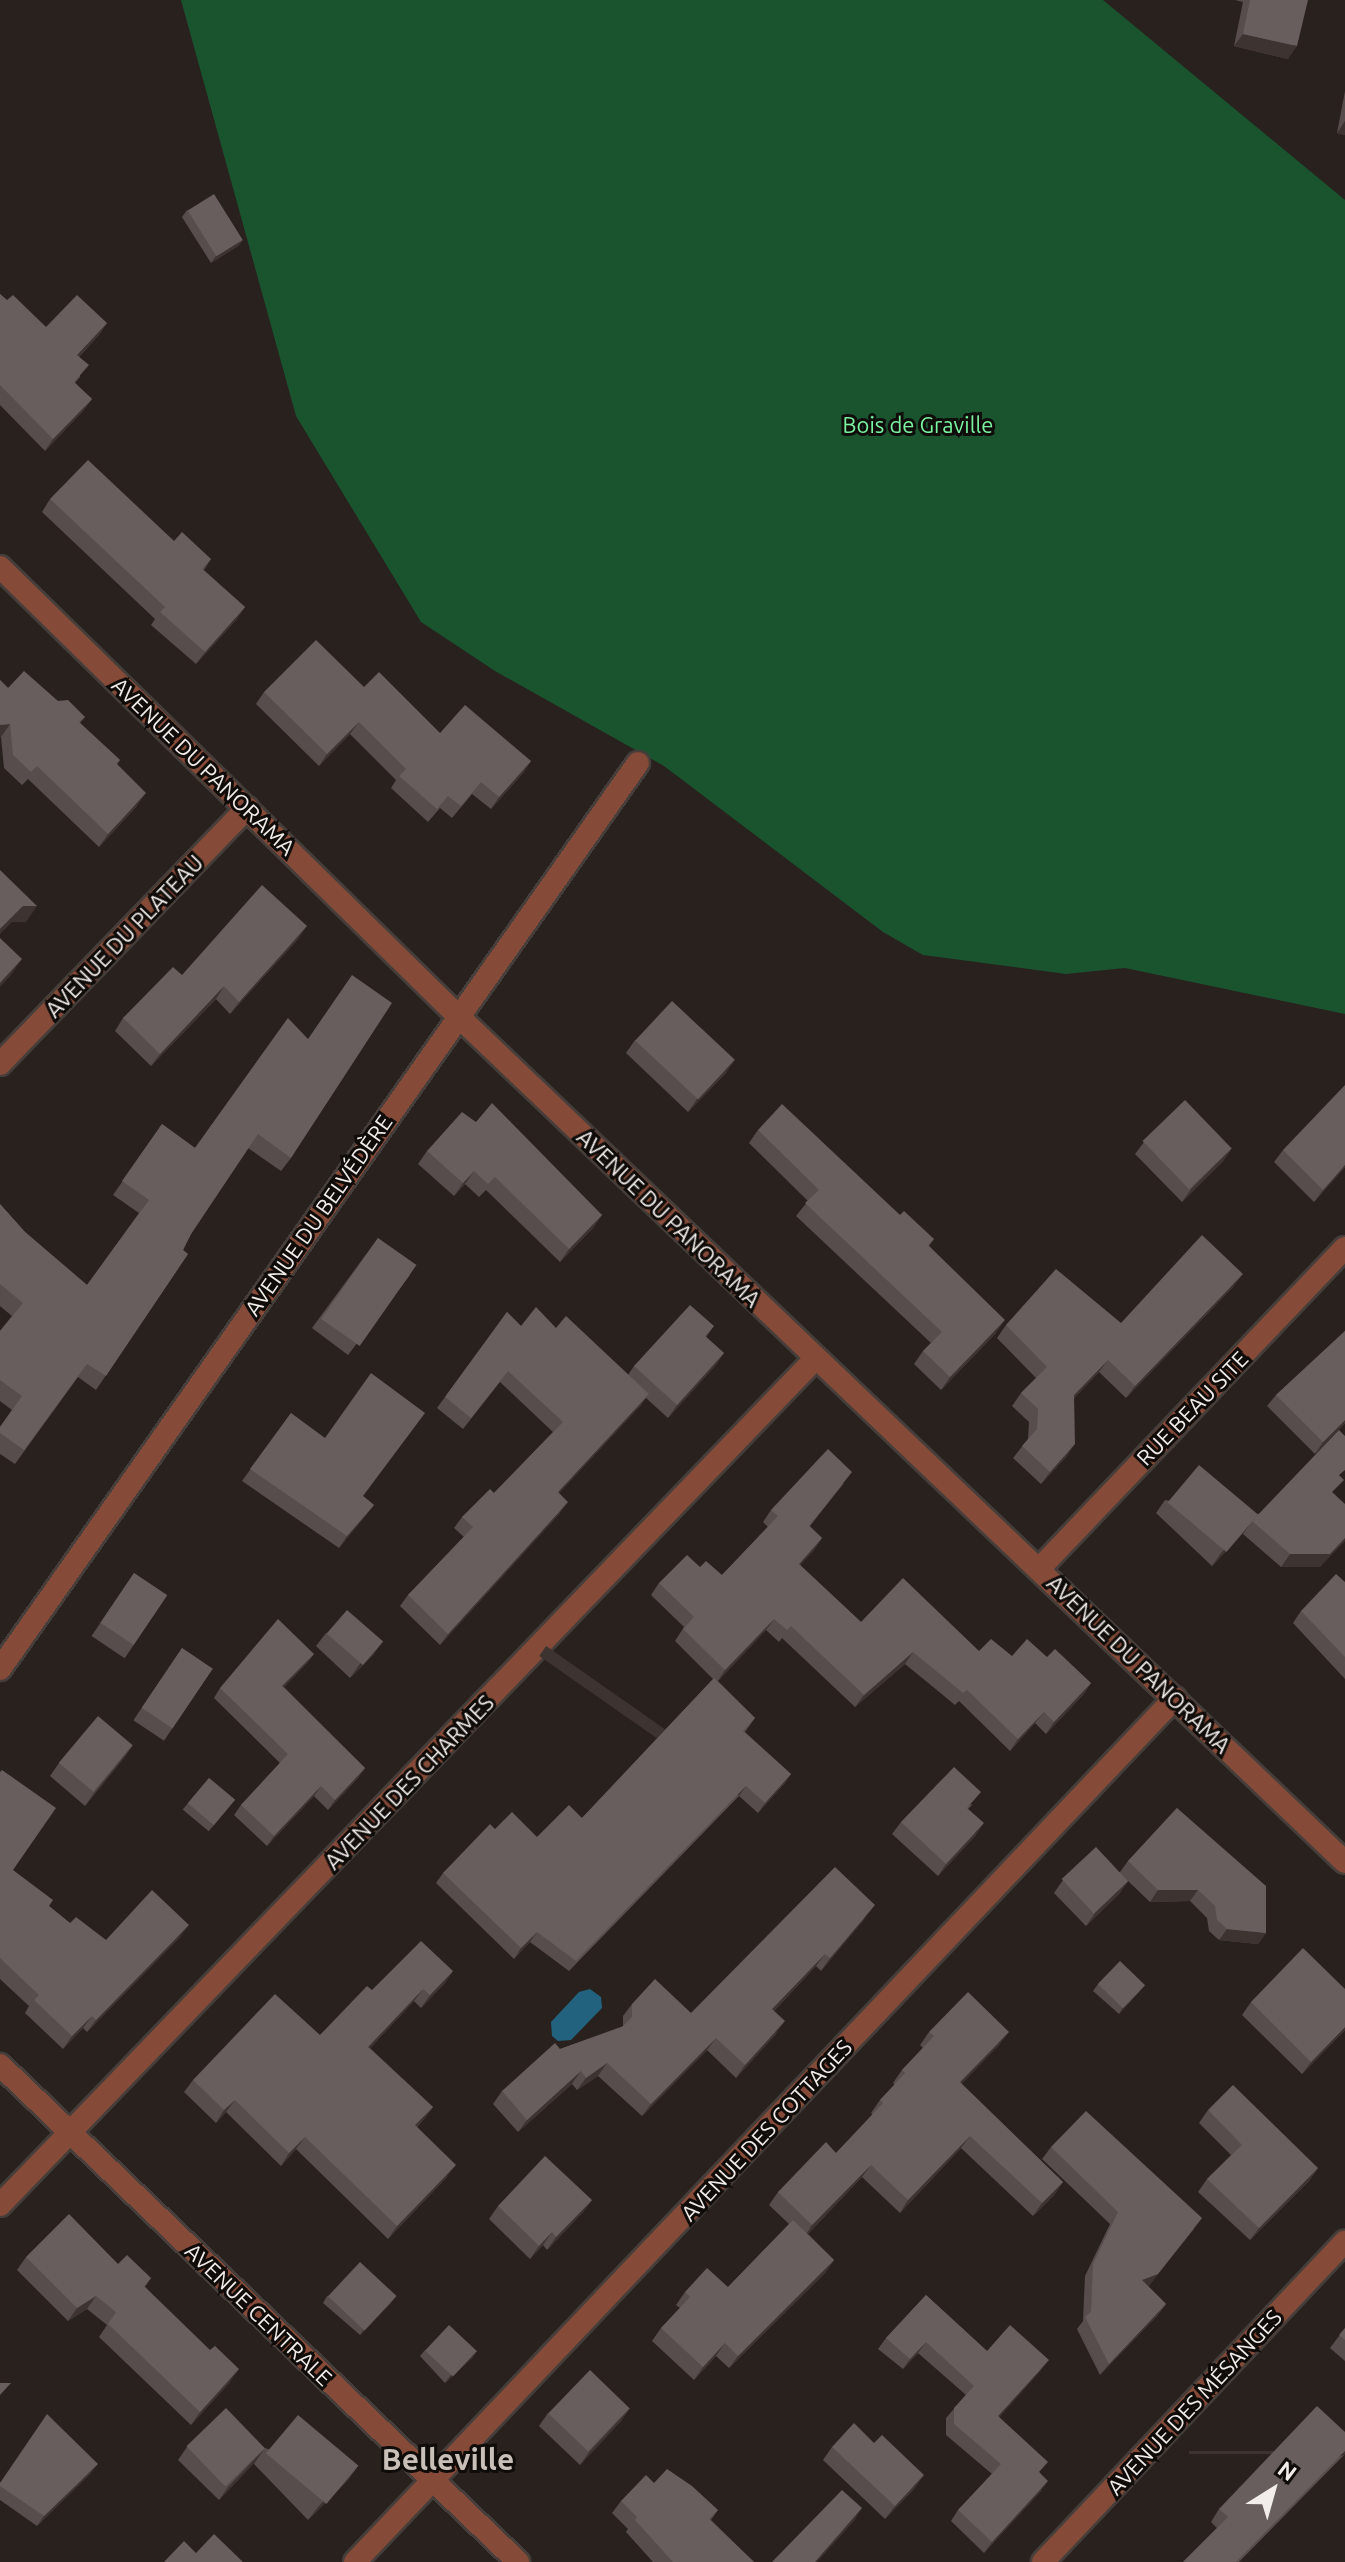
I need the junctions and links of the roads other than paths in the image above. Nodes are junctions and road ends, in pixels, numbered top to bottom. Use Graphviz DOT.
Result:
graph roads {
  1 [pos="0,567"];
  2 [pos="638,763"];
  3 [pos="247,808"];
  4 [pos="457,1015"];
  5 [pos="0,1064"];
  6 [pos="1345,1248"];
  7 [pos="816,1358"];
  8 [pos="1040,1568"];
  9 [pos="0,1669"];
  10 [pos="1175,1698"];
  11 [pos="1345,1862"];
  12 [pos="0,2065"];
  13 [pos="71,2133"];
  14 [pos="0,2205"];
  15 [pos="1345,2242"];
  16 [pos="433,2481"];
  17 [pos="355,2562"];
  18 [pos="518,2562"];
  19 [pos="1043,2562"];
  1 -- 3 [label="street, AVENUE DU PANORAMA"];
  2 -- 4 [label="street, AVENUE DU BELVÉDÈRE"];
  3 -- 4 [label="street, AVENUE DU PANORAMA"];
  3 -- 5 [label="street, AVENUE DU PLATEAU"];
  4 -- 7 [label="street, AVENUE DU PANORAMA"];
  4 -- 9 [label="street, AVENUE DU BELVÉDÈRE"];
  6 -- 8 [label="street, RUE BEAU SITE"];
  7 -- 8 [label="street, AVENUE DU PANORAMA"];
  7 -- 13 [label="street, AVENUE DES CHARMES"];
  8 -- 10 [label="street, AVENUE DU PANORAMA"];
  10 -- 11 [label="street, AVENUE DU PANORAMA"];
  10 -- 16 [label="street, AVENUE DES COTTAGES"];
  12 -- 13 [label="street, AVENUE CENTRALE"];
  13 -- 14 [label="street, AVENUE DES CHARMES"];
  13 -- 16 [label="street, AVENUE CENTRALE"];
  15 -- 19 [label="street, AVENUE DES MÉSANGES"];
  16 -- 17 [label="street, AVENUE DES COTTAGES"];
  16 -- 18 [label="street, AVENUE CENTRALE"];
}
